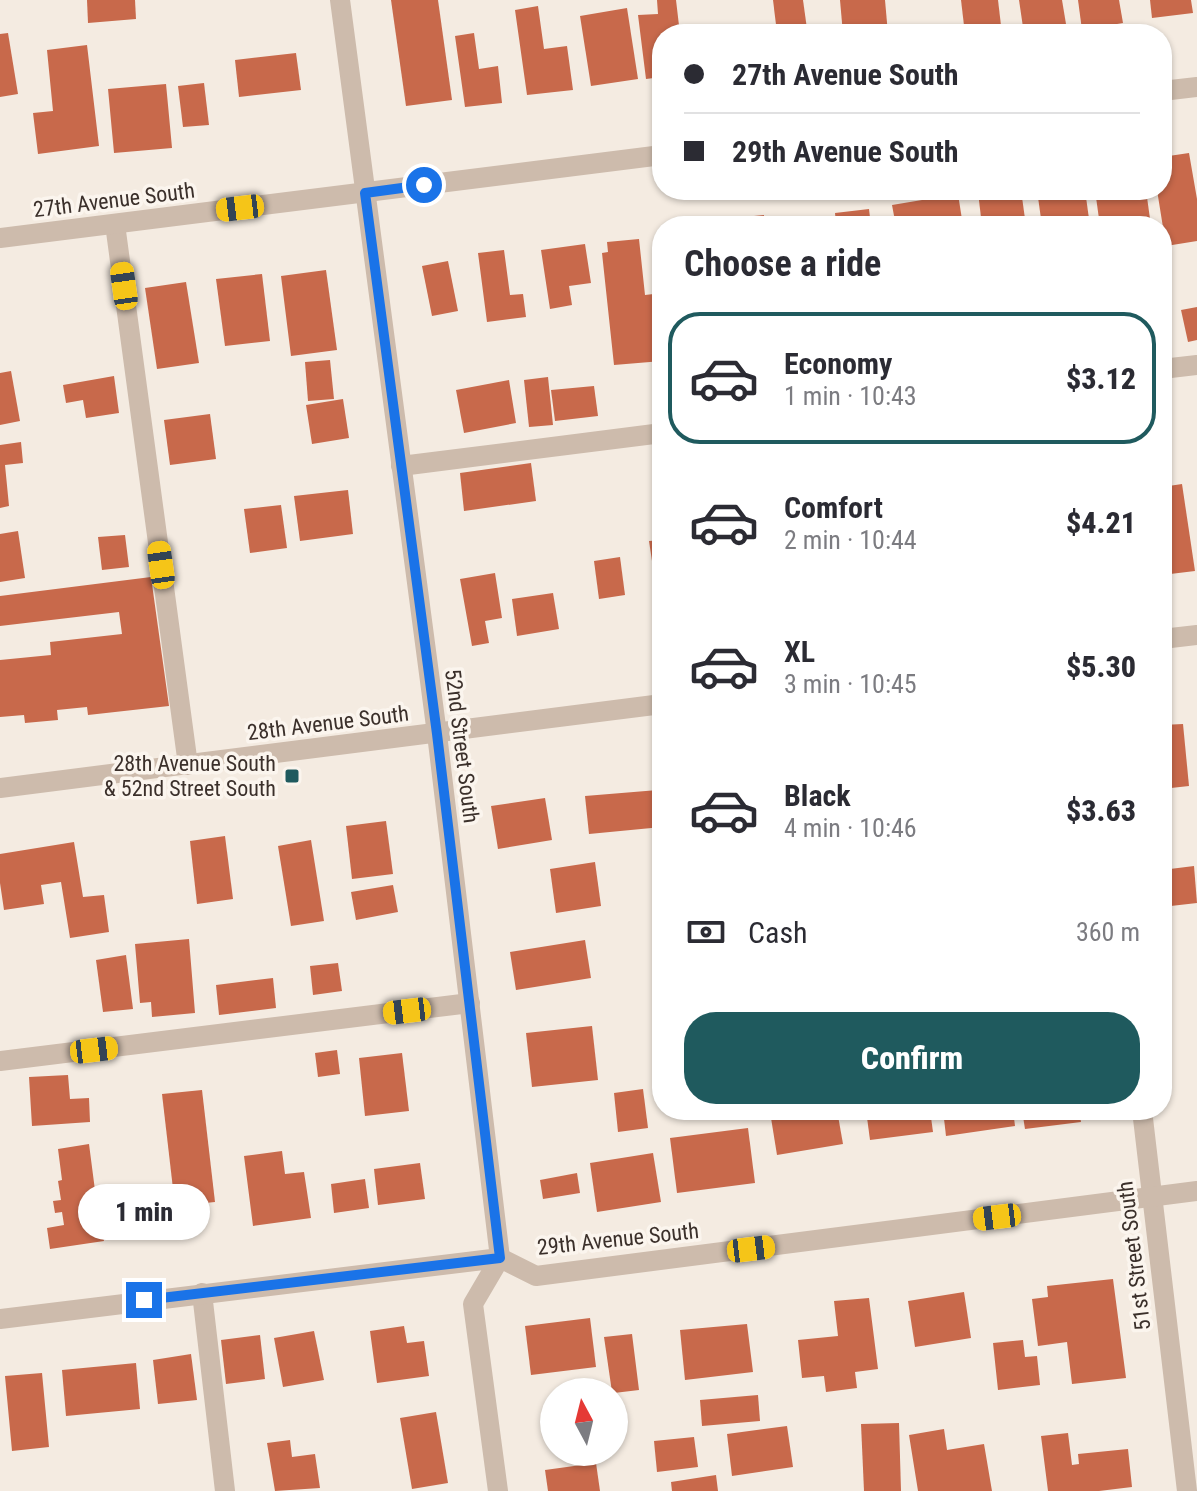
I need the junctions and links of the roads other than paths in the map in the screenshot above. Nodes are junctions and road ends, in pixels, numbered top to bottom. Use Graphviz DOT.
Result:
graph roads {
  1 [pos="340,0"];
  2 [pos="1197,87"];
  3 [pos="1172,90"];
  4 [pos="652,156"];
  5 [pos="365,193"];
  6 [pos="115,224"];
  7 [pos="0,238"];
  8 [pos="1197,365"];
  9 [pos="1172,368"];
  10 [pos="652,434"];
  11 [pos="401,466"];
  12 [pos="1197,635"];
  13 [pos="1172,638"];
  14 [pos="652,705"];
  15 [pos="437,734"];
  16 [pos="188,765"];
  17 [pos="0,788"];
  18 [pos="470,1003"];
  19 [pos="0,1061"];
  20 [pos="1143,1120"];
  21 [pos="1197,1191"];
  22 [pos="1150,1197"];
  23 [pos="500,1258"];
  24 [pos="202,1293"];
  25 [pos="0,1319"];
  26 [pos="225,1491"];
  27 [pos="498,1491"];
  28 [pos="1187,1491"];
  1 -- 5 [label="street, 52nd Street South"];
  2 -- 3 [label="street"];
  4 -- 5 [label="street, 27th Avenue South"];
  5 -- 6 [label="street, 27th Avenue South"];
  5 -- 11 [label="street, 52nd Street South"];
  6 -- 7 [label="street, 27th Avenue South"];
  6 -- 16 [label="street"];
  8 -- 9 [label="street"];
  10 -- 11 [label="street"];
  11 -- 15 [label="street, 52nd Street South"];
  12 -- 13 [label="street"];
  14 -- 15 [label="street, 28th Avenue South"];
  15 -- 16 [label="street, 28th Avenue South"];
  15 -- 18 [label="street, 52nd Street South"];
  16 -- 17 [label="street, 28th Avenue South"];
  18 -- 19 [label="street"];
  18 -- 23 [label="street, 52nd Street South"];
  20 -- 22 [label="street, 51st Street South"];
  21 -- 22 [label="street, 29th Avenue South"];
  22 -- 23 [label="street, 29th Avenue South"];
  22 -- 28 [label="street, 51st Street South"];
  23 -- 24 [label="street"];
  23 -- 27 [label="street"];
  24 -- 25 [label="street"];
  24 -- 26 [label="street"];
}
